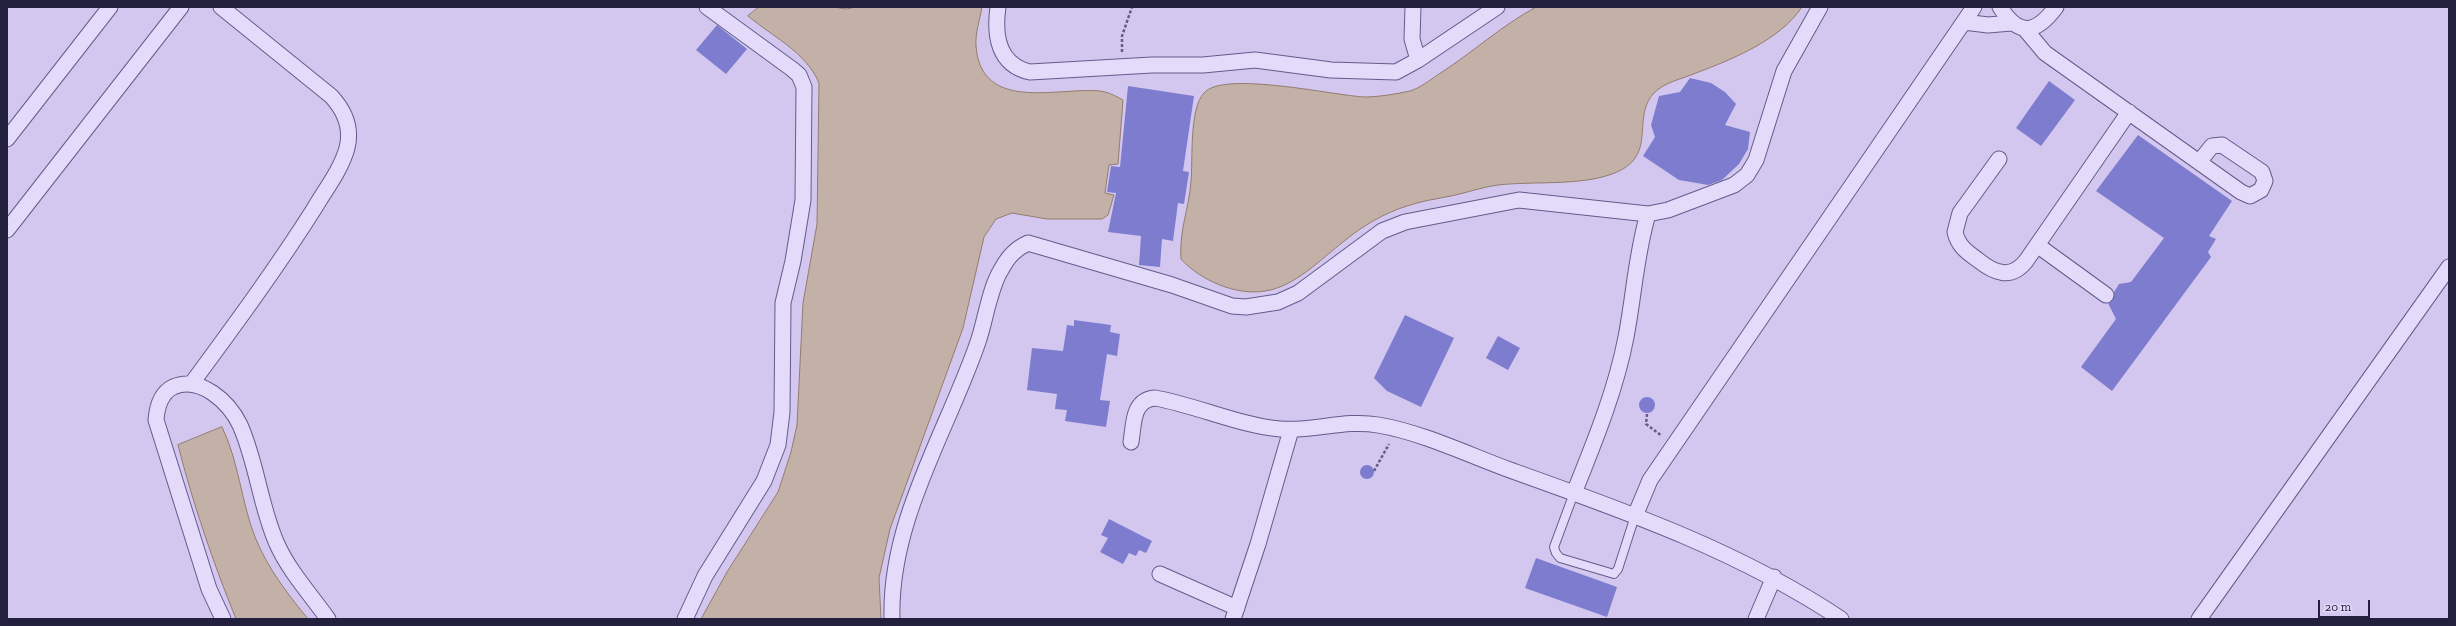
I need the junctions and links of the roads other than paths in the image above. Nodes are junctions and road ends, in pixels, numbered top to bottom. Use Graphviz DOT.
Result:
graph roads {
  1 [pos="110,7"];
  2 [pos="181,7"];
  3 [pos="221,7"];
  4 [pos="707,7"];
  5 [pos="998,7"];
  6 [pos="1413,7"];
  7 [pos="1497,7"];
  8 [pos="1820,7"];
  9 [pos="1974,7"];
  10 [pos="2000,7"];
  11 [pos="2056,7"];
  12 [pos="1964,22"];
  13 [pos="2018,25"];
  14 [pos="1418,60"];
  15 [pos="2129,112"];
  16 [pos="7,139"];
  17 [pos="1999,159"];
  18 [pos="2199,162"];
  19 [pos="1648,214"];
  20 [pos="7,230"];
  21 [pos="2037,245"];
  22 [pos="2449,267"];
  23 [pos="2106,295"];
  24 [pos="192,383"];
  25 [pos="1291,430"];
  26 [pos="1131,442"];
  27 [pos="1574,493"];
  28 [pos="1635,516"];
  29 [pos="1160,574"];
  30 [pos="1774,577"];
  31 [pos="1235,613"];
  32 [pos="223,619"];
  33 [pos="328,619"];
  34 [pos="685,619"];
  35 [pos="892,619"];
  36 [pos="1756,619"];
  37 [pos="1841,619"];
  38 [pos="2199,619"];
  1 -- 16 [label="street"];
  2 -- 20 [label="street"];
  3 -- 24 [label="street"];
  4 -- 34 [label="street"];
  5 -- 14 [label="street"];
  6 -- 14 [label="street"];
  7 -- 14 [label="street"];
  8 -- 19 [label="street"];
  9 -- 12 [label="street"];
  10 -- 13 [label="street"];
  11 -- 13 [label="street"];
  12 -- 13 [label="street"];
  12 -- 28 [label="street"];
  13 -- 15 [label="street"];
  15 -- 18 [label="street"];
  15 -- 21 [label="street"];
  17 -- 21 [label="street"];
  19 -- 27 [label="street"];
  19 -- 35 [label="street"];
  21 -- 23 [label="street"];
  22 -- 38 [label="street"];
  24 -- 32 [label="street"];
  24 -- 33 [label="street"];
  25 -- 26 [label="street"];
  25 -- 27 [label="street"];
  25 -- 31 [label="street"];
  27 -- 28 [label="street"];
  27 -- 28 [label="lane"];
  28 -- 30 [label="street"];
  29 -- 31 [label="street"];
  30 -- 36 [label="street"];
  30 -- 37 [label="street"];
}
